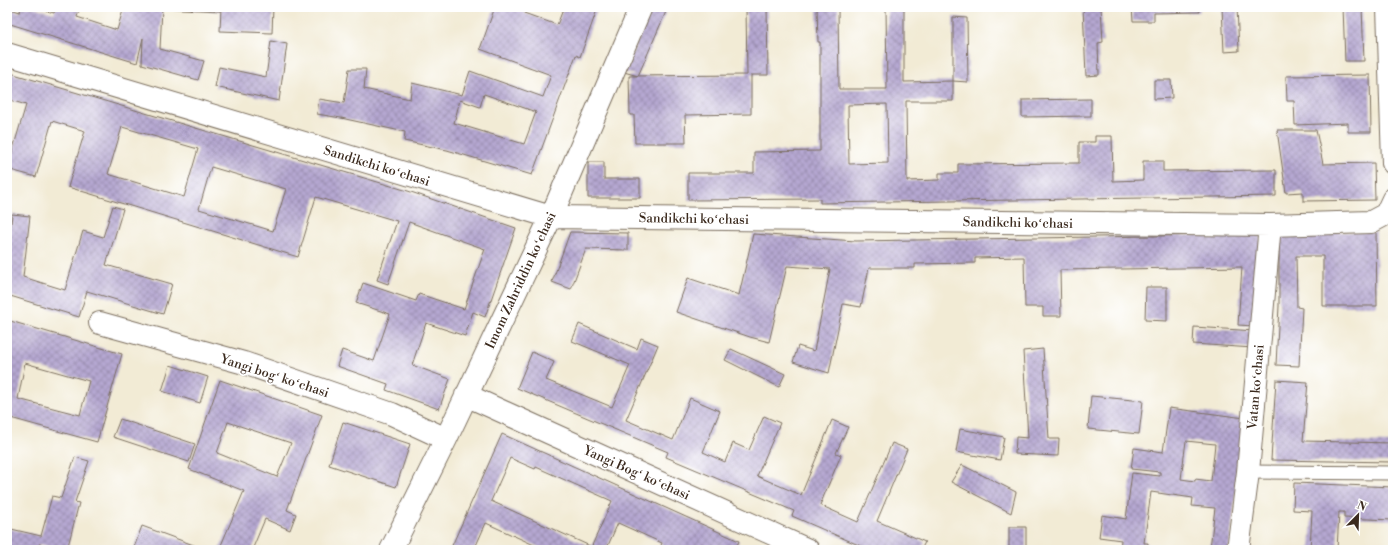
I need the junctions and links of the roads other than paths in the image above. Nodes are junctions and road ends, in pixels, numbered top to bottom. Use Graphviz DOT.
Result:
graph roads {
  1 [pos="641,7"];
  2 [pos="1388,7"];
  3 [pos="7,54"];
  4 [pos="1393,163"];
  5 [pos="1393,199"];
  6 [pos="551,217"];
  7 [pos="1270,225"];
  8 [pos="100,323"];
  9 [pos="466,395"];
  10 [pos="446,439"];
  11 [pos="1248,472"];
  12 [pos="1393,473"];
  13 [pos="766,541"];
  14 [pos="391,550"];
  15 [pos="808,550"];
  16 [pos="1238,550"];
  1 -- 6 [label="street, Imom Zahriddin koʻchasi"];
  2 -- 4 [label="street"];
  3 -- 6 [label="street, Sandikchi koʻchasi"];
  5 -- 7 [label="street, Sandikchi koʻchasi"];
  6 -- 7 [label="street, Sandikchi koʻchasi"];
  6 -- 9 [label="street, Imom Zahriddin koʻchasi"];
  7 -- 11 [label="street, Vatan koʻchasi"];
  8 -- 10 [label="street, Yangi bogʻ koʻchasi"];
  9 -- 10 [label="street, Imom Zahriddin koʻchasi"];
  9 -- 13 [label="street, Yangi Bogʻ koʻchasi"];
  10 -- 14 [label="street, Imom Zahriddin koʻchasi"];
  11 -- 12 [label="lane"];
  11 -- 16 [label="street, Vatan koʻchasi"];
  13 -- 15 [label="street, Yangi Bogʻ koʻchasi"];
}
